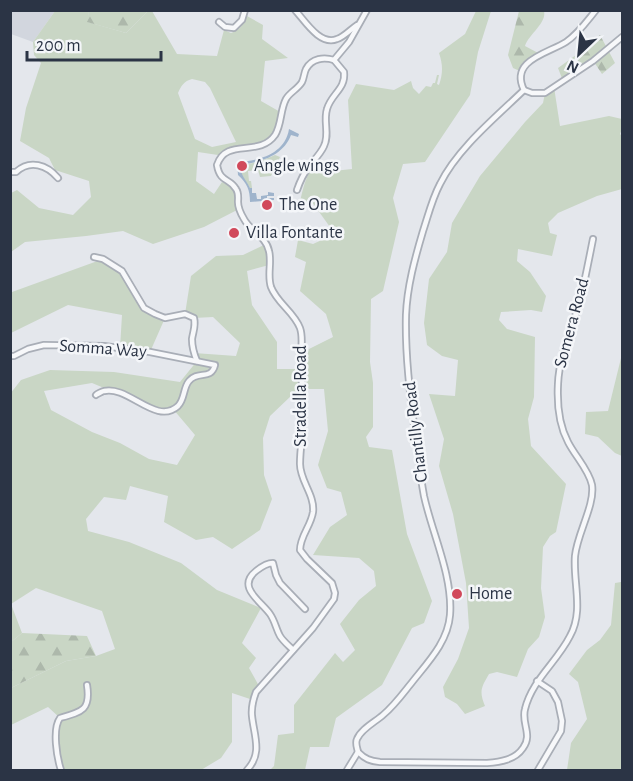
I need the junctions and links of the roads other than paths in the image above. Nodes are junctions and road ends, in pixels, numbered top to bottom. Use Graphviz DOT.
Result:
graph roads {
  1 [pos="245,10"];
  2 [pos="295,10"];
  3 [pos="367,10"];
  4 [pos="596,10"];
  5 [pos="219,22"];
  6 [pos="359,23"];
  7 [pos="622,37"];
  8 [pos="334,60"];
  9 [pos="524,90"];
  10 [pos="14,172"];
  11 [pos="58,178"];
  12 [pos="297,190"];
  13 [pos="593,238"];
  14 [pos="94,257"];
  15 [pos="10,356"];
  16 [pos="197,361"];
  17 [pos="97,394"];
  18 [pos="305,609"];
  19 [pos="293,650"];
  20 [pos="537,681"];
  21 [pos="87,685"];
  22 [pos="358,752"];
  23 [pos="61,771"];
  24 [pos="247,771"];
  25 [pos="347,771"];
  26 [pos="538,771"];
  1 -- 5 [label="street"];
  2 -- 6 [label="street"];
  3 -- 6 [label="street"];
  4 -- 9 [label="street"];
  6 -- 8 [label="street"];
  7 -- 9 [label="street"];
  8 -- 12 [label="street"];
  8 -- 19 [label="street, Stradella Road"];
  9 -- 22 [label="street, Chantilly Road"];
  10 -- 11 [label="street"];
  13 -- 20 [label="street, Somera Road"];
  14 -- 16 [label="street"];
  15 -- 16 [label="street, Somma Way"];
  16 -- 17 [label="street"];
  18 -- 19 [label="street"];
  19 -- 24 [label="street, Stradella Road"];
  20 -- 22 [label="street, Somera Road"];
  20 -- 26 [label="street"];
  21 -- 23 [label="street"];
  22 -- 25 [label="street, Chantilly Road"];
}
